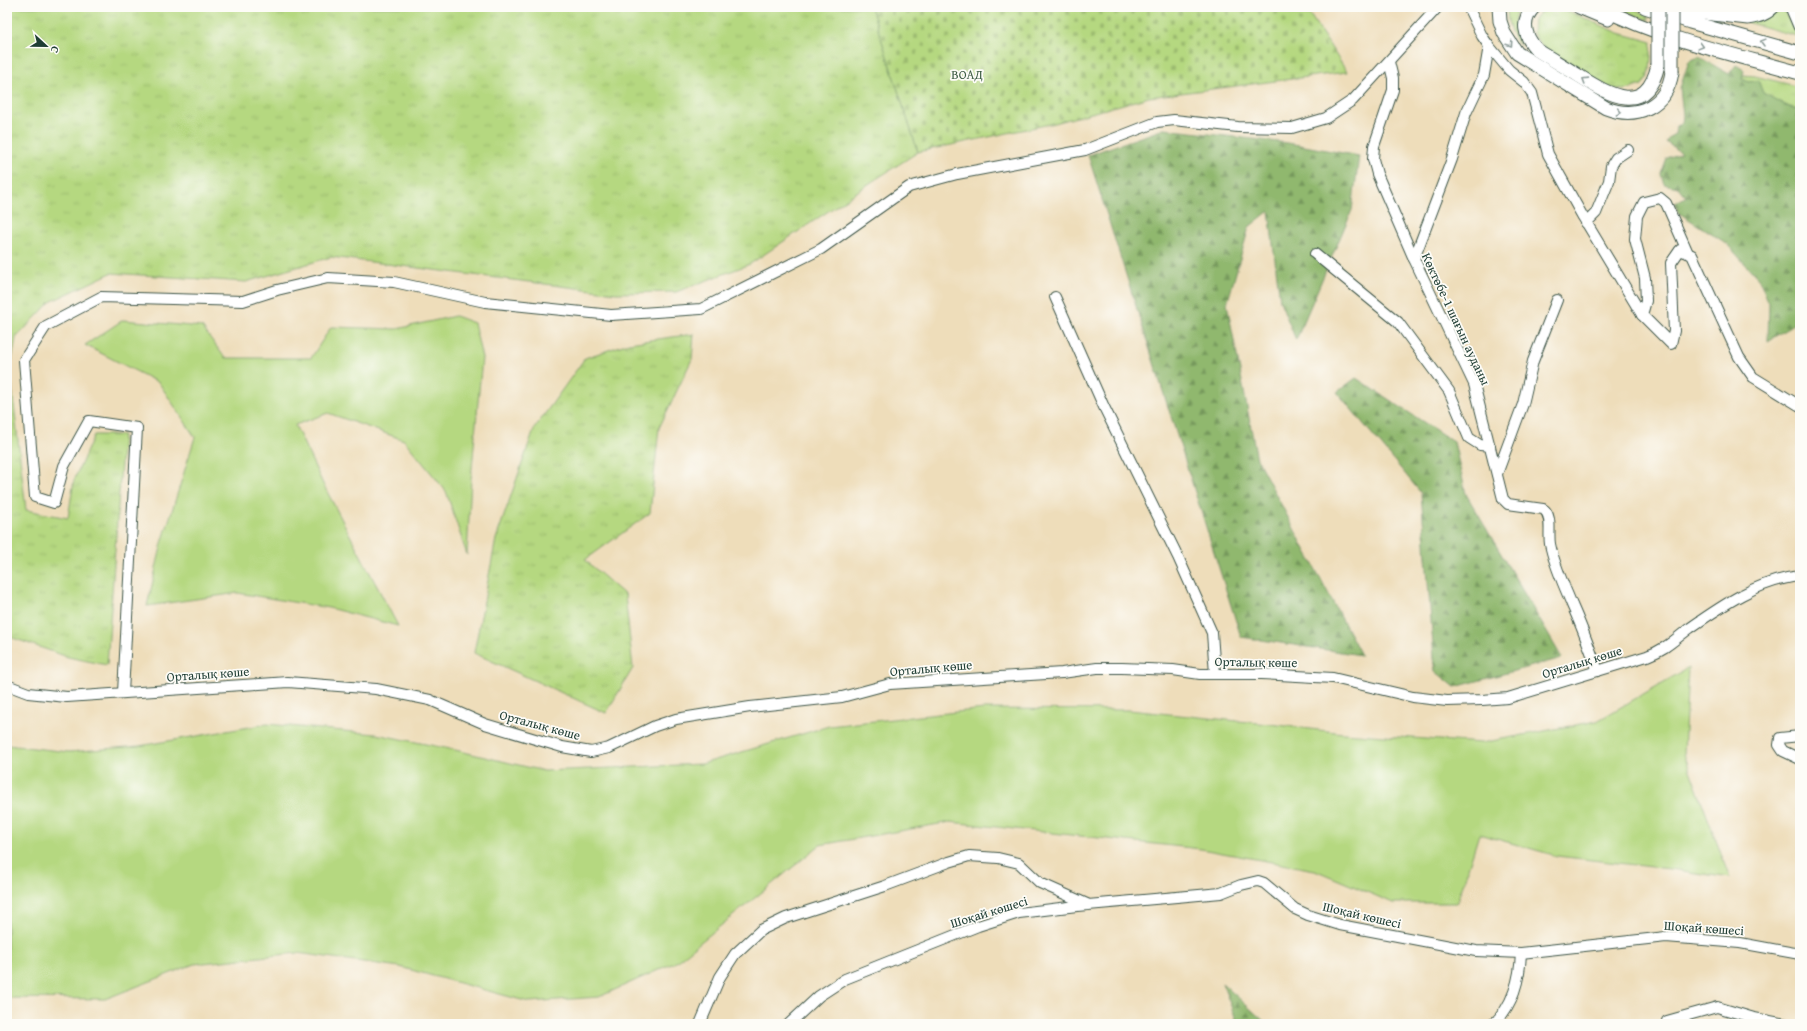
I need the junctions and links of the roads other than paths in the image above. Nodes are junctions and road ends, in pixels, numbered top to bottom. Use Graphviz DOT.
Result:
graph roads {
  1 [pos="1438,7"];
  2 [pos="1468,7"];
  3 [pos="1499,7"];
  4 [pos="1534,7"];
  5 [pos="1579,7"];
  6 [pos="1599,7"];
  7 [pos="1645,7"];
  8 [pos="1653,7"];
  9 [pos="1658,7"];
  10 [pos="1672,7"];
  11 [pos="1773,7"];
  12 [pos="1792,7"];
  13 [pos="1800,26"];
  14 [pos="1652,30"];
  15 [pos="1489,46"];
  16 [pos="1800,53"];
  17 [pos="1389,62"];
  18 [pos="1800,73"];
  19 [pos="1628,150"];
  20 [pos="1586,223"];
  21 [pos="1688,253"];
  22 [pos="1315,254"];
  23 [pos="1414,259"];
  24 [pos="1055,298"];
  25 [pos="1557,300"];
  26 [pos="1642,315"];
  27 [pos="1800,406"];
  28 [pos="1490,446"];
  29 [pos="1497,474"];
  30 [pos="1800,576"];
  31 [pos="1598,671"];
  32 [pos="1215,674"];
  33 [pos="7,685"];
  34 [pos="123,693"];
  35 [pos="1800,736"];
  36 [pos="1800,759"];
  37 [pos="1090,905"];
  38 [pos="1522,953"];
  39 [pos="1800,954"];
  40 [pos="1667,1021"];
  41 [pos="700,1024"];
  42 [pos="789,1024"];
  43 [pos="1493,1024"];
  44 [pos="1786,1024"];
  1 -- 17 [label="street"];
  2 -- 15 [label="street"];
  3 -- 10 [label="main road, one-way, bridge"];
  9 -- 4 [label="main road, one-way, bridge"];
  5 -- 14 [label="main road"];
  6 -- 14 [label="main road"];
  16 -- 7 [label="main road, one-way"];
  8 -- 11 [label="main road"];
  12 -- 13 [label="main road"];
  14 -- 18 [label="main road, one-way"];
  15 -- 20 [label="street"];
  15 -- 23 [label="street"];
  17 -- 23 [label="street, Көктөбе-1 шағын ауданы"];
  17 -- 34 [label="street"];
  19 -- 20 [label="street"];
  20 -- 26 [label="street"];
  21 -- 26 [label="street"];
  21 -- 26 [label="street"];
  21 -- 27 [label="street"];
  22 -- 28 [label="street"];
  23 -- 28 [label="street, Көктөбе-1 шағын ауданы"];
  24 -- 32 [label="street"];
  25 -- 29 [label="street"];
  28 -- 29 [label="street, Көктөбе-1 шағын ауданы"];
  29 -- 31 [label="street, Көктөбе-1 шағын ауданы"];
  30 -- 31 [label="street, Орталық көше"];
  31 -- 32 [label="street, Орталық көше"];
  32 -- 34 [label="street, Орталық көше"];
  33 -- 34 [label="street, Орталық көше"];
  35 -- 36 [label="street"];
  37 -- 38 [label="street, Шоқай көшесі"];
  37 -- 41 [label="street"];
  37 -- 42 [label="street, Шоқай көшесі"];
  38 -- 39 [label="street, Шоқай көшесі"];
  38 -- 43 [label="street"];
  40 -- 44 [label="street"];
}
